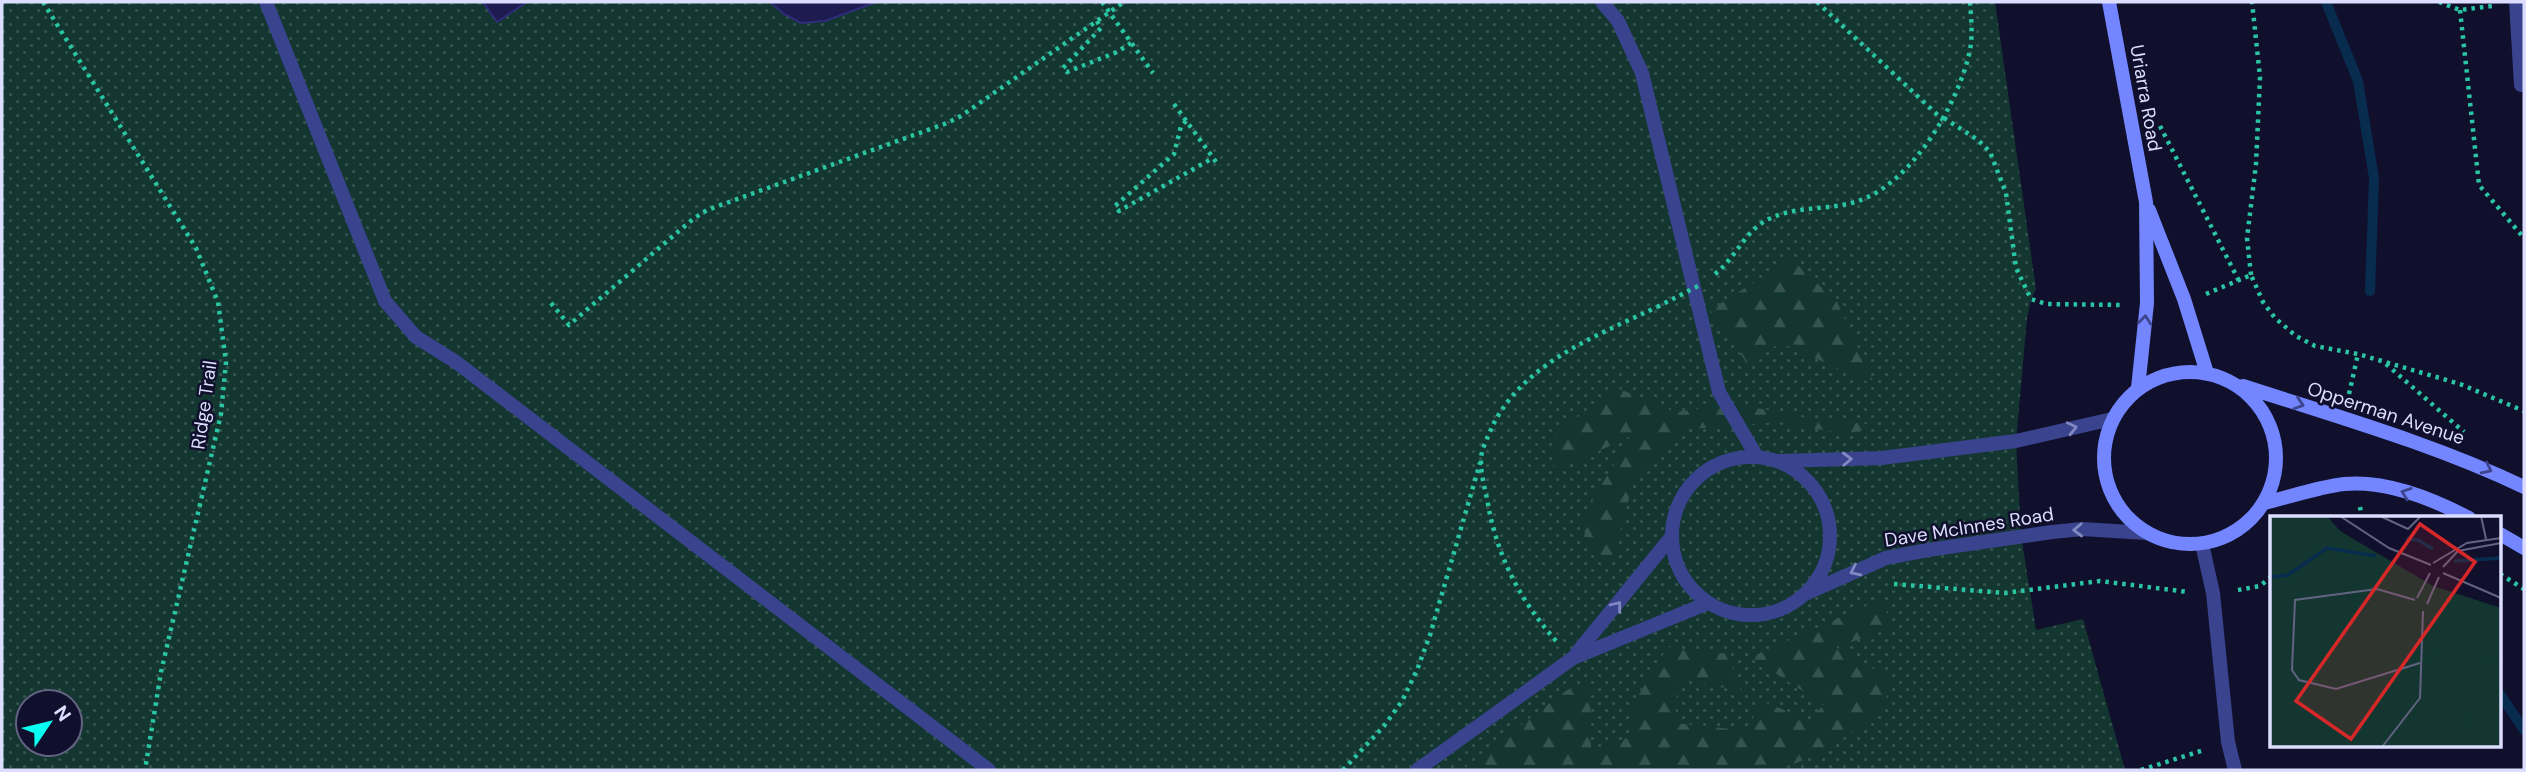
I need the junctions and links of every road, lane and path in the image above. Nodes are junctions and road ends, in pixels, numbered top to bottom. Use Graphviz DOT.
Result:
graph roads {
  1 [pos="43,2"];
  2 [pos="265,2"];
  3 [pos="1102,2"];
  4 [pos="1124,2"];
  5 [pos="1602,2"];
  6 [pos="1817,2"];
  7 [pos="1970,2"];
  8 [pos="2109,2"];
  9 [pos="2252,2"];
  10 [pos="2439,2"];
  11 [pos="2516,3"];
  12 [pos="2460,10"];
  13 [pos="1109,12"];
  14 [pos="1097,21"];
  15 [pos="1131,43"];
  16 [pos="1153,73"];
  17 [pos="2521,85"];
  18 [pos="1174,104"];
  19 [pos="1944,119"];
  20 [pos="1186,121"];
  21 [pos="2159,125"];
  22 [pos="1213,158"];
  23 [pos="1219,166"];
  24 [pos="2146,202"];
  25 [pos="2524,238"];
  26 [pos="2251,275"];
  27 [pos="551,303"];
  28 [pos="2110,306"];
  29 [pos="2382,361"];
  30 [pos="2207,373"];
  31 [pos="2234,383"];
  32 [pos="2138,388"];
  33 [pos="2524,411"];
  34 [pos="2112,419"];
  35 [pos="2474,440"];
  36 [pos="1757,457"];
  37 [pos="1480,461"];
  38 [pos="1779,461"];
  39 [pos="2524,487"];
  40 [pos="2264,503"];
  41 [pos="2465,516"];
  42 [pos="2146,533"];
  43 [pos="2502,535"];
  44 [pos="1672,536"];
  45 [pos="2202,544"];
  46 [pos="2524,548"];
  47 [pos="2502,575"];
  48 [pos="2270,578"];
  49 [pos="1894,584"];
  50 [pos="2524,589"];
  51 [pos="2213,593"];
  52 [pos="1805,594"];
  53 [pos="1708,603"];
  54 [pos="1573,658"];
  55 [pos="2228,742"];
  56 [pos="145,770"];
  57 [pos="989,770"];
  58 [pos="1343,770"];
  59 [pos="1417,770"];
  60 [pos="2141,770"];
  61 [pos="2235,770"];
  1 -- 56 [label="path, Ridge Trail"];
  2 -- 57 [label="street"];
  3 -- 13 [label="path"];
  4 -- 13 [label="path"];
  5 -- 36 [label="street"];
  6 -- 19 [label="path"];
  7 -- 19 [label="path"];
  8 -- 24 [label="street, Uriarra Road"];
  9 -- 26 [label="path"];
  10 -- 12 [label="path"];
  11 -- 12 [label="path"];
  11 -- 17 [label="street"];
  12 -- 25 [label="path"];
  13 -- 14 [label="path"];
  13 -- 15 [label="path"];
  14 -- 15 [label="path"];
  14 -- 27 [label="path"];
  15 -- 16 [label="path"];
  18 -- 20 [label="path"];
  19 -- 28 [label="path"];
  19 -- 37 [label="path, bridge"];
  20 -- 22 [label="path"];
  20 -- 22 [label="path"];
  21 -- 26 [label="path"];
  22 -- 23 [label="path"];
  24 -- 30 [label="street, Uriarra Road"];
  32 -- 24 [label="street, Uriarra Road, one-way"];
  26 -- 29 [label="path"];
  29 -- 33 [label="path"];
  29 -- 35 [label="path"];
  30 -- 31 [label="street"];
  30 -- 32 [label="street"];
  31 -- 39 [label="street, Opperman Avenue, one-way"];
  31 -- 40 [label="street"];
  32 -- 34 [label="street"];
  38 -- 34 [label="street, Dave McInnes Road, one-way"];
  34 -- 42 [label="street"];
  36 -- 38 [label="street, Dave McInnes Road"];
  36 -- 44 [label="street, Dave McInnes Road"];
  37 -- 54 [label="path"];
  37 -- 58 [label="path"];
  38 -- 52 [label="street, Dave McInnes Road"];
  41 -- 40 [label="street, one-way"];
  40 -- 45 [label="street"];
  42 -- 45 [label="street"];
  42 -- 52 [label="street, Dave McInnes Road, one-way"];
  43 -- 46 [label="street"];
  44 -- 53 [label="street, Dave McInnes Road"];
  54 -- 44 [label="street, Dave McInnes Road, one-way"];
  45 -- 51 [label="street"];
  47 -- 50 [label="path"];
  48 -- 51 [label="path"];
  49 -- 51 [label="path"];
  51 -- 55 [label="street"];
  52 -- 53 [label="street, Dave McInnes Road"];
  53 -- 54 [label="street, Dave McInnes Road"];
  54 -- 59 [label="street, Dave McInnes Road"];
  55 -- 60 [label="path"];
  55 -- 61 [label="street"];
}
